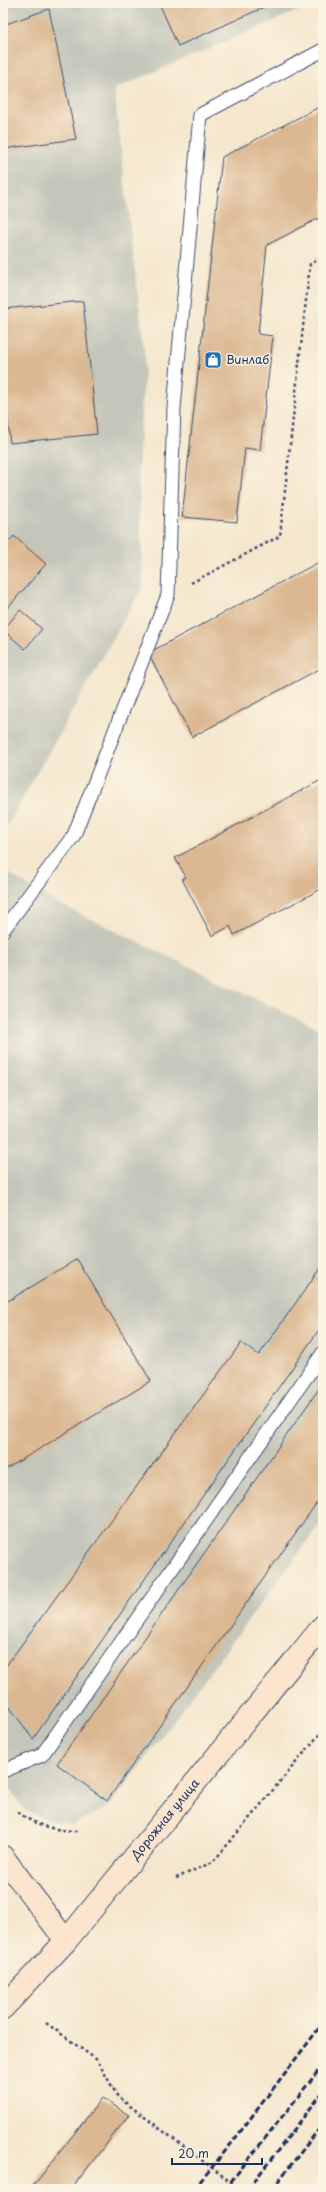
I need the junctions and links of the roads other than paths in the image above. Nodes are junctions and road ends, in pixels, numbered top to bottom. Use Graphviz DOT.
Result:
graph roads {
  1 [pos="323,50"];
  2 [pos="3,930"];
  3 [pos="323,1353"];
  4 [pos="323,1626"];
  5 [pos="3,1772"];
  6 [pos="3,1858"];
  7 [pos="66,1941"];
  8 [pos="3,2008"];
  1 -- 2 [label="lane"];
  3 -- 5 [label="lane"];
  4 -- 7 [label="main road, Дорожная улица"];
  6 -- 7 [label="main road"];
  7 -- 8 [label="main road, Дорожная улица"];
}
